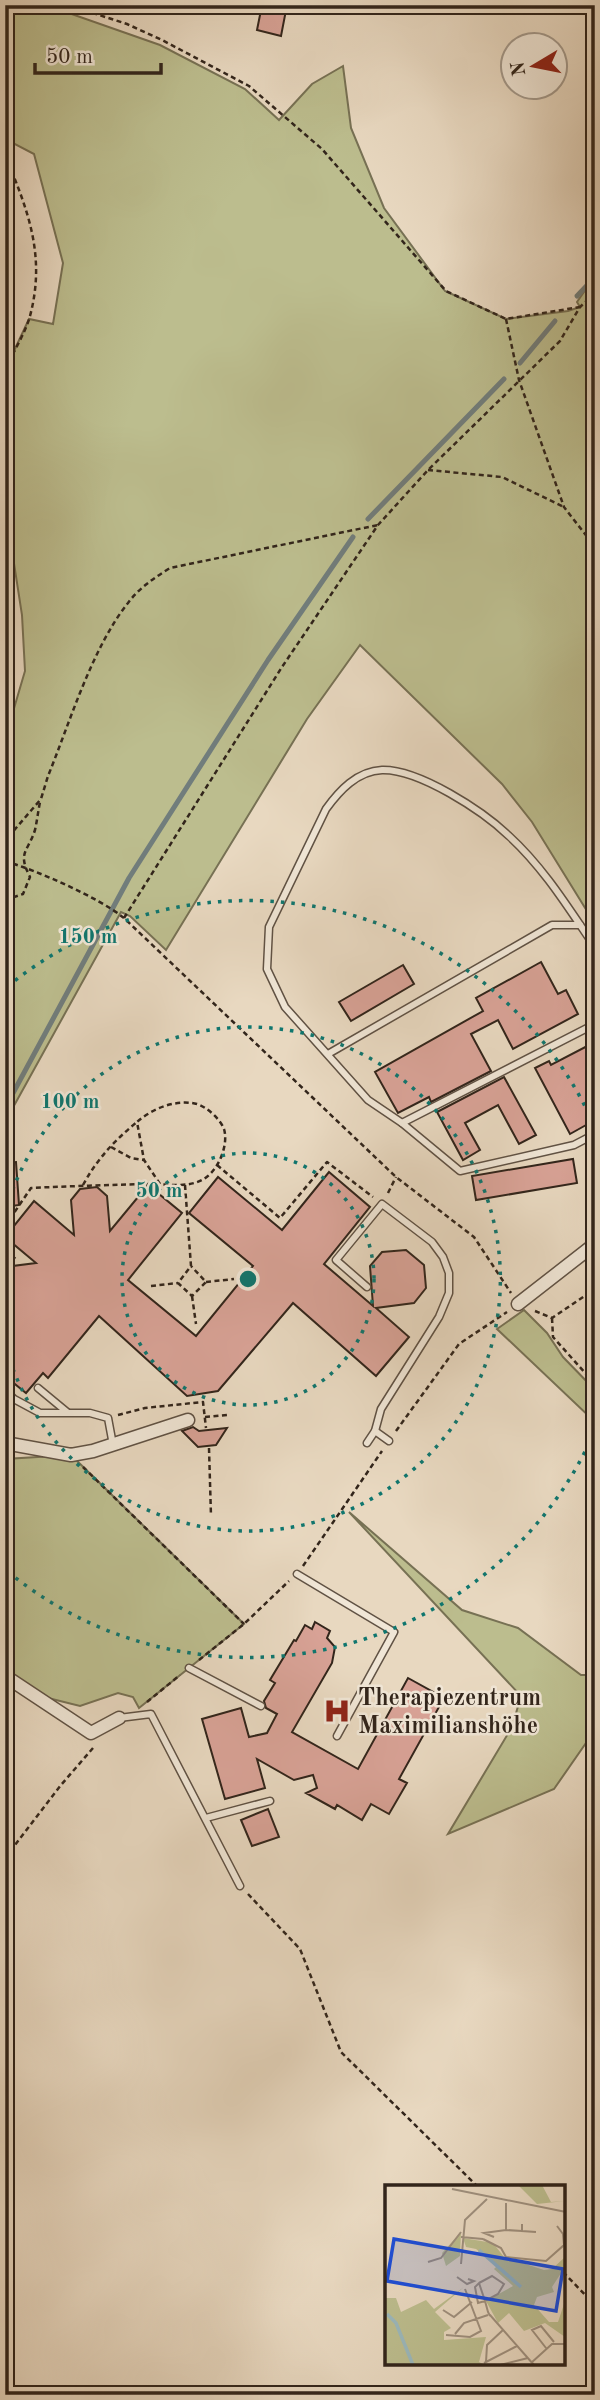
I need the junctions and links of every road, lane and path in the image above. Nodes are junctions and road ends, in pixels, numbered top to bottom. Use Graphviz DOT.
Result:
graph roads {
  1 [pos="68,5"];
  2 [pos="5,155"];
  3 [pos="595,293"];
  4 [pos="580,307"];
  5 [pos="506,319"];
  6 [pos="5,370"];
  7 [pos="519,380"];
  8 [pos="428,470"];
  9 [pos="564,507"];
  10 [pos="378,525"];
  11 [pos="595,547"];
  12 [pos="41,799"];
  13 [pos="5,845"];
  14 [pos="5,860"];
  15 [pos="24,867"];
  16 [pos="5,900"];
  17 [pos="124,918"];
  18 [pos="580,925"];
  19 [pos="595,947"];
  20 [pos="595,1024"];
  21 [pos="328,1054"];
  22 [pos="137,1122"];
  23 [pos="402,1123"];
  24 [pos="595,1134"];
  25 [pos="110,1146"];
  26 [pos="144,1160"];
  27 [pos="217,1165"];
  28 [pos="396,1177"];
  29 [pos="160,1184"];
  30 [pos="83,1185"];
  31 [pos="185,1185"];
  32 [pos="382,1204"];
  33 [pos="5,1226"];
  34 [pos="595,1244"];
  35 [pos="5,1250"];
  36 [pos="17,1260"];
  37 [pos="191,1266"];
  38 [pos="234,1279"];
  39 [pos="206,1282"];
  40 [pos="178,1283"];
  41 [pos="152,1286"];
  42 [pos="367,1287"];
  43 [pos="595,1289"];
  44 [pos="192,1296"];
  45 [pos="518,1304"];
  46 [pos="552,1318"];
  47 [pos="196,1324"];
  48 [pos="595,1384"];
  49 [pos="38,1388"];
  50 [pos="5,1390"];
  51 [pos="67,1412"];
  52 [pos="228,1415"];
  53 [pos="205,1417"];
  54 [pos="108,1418"];
  55 [pos="188,1420"];
  56 [pos="206,1428"];
  57 [pos="375,1431"];
  58 [pos="389,1441"];
  59 [pos="5,1443"];
  60 [pos="367,1443"];
  61 [pos="113,1445"];
  62 [pos="209,1448"];
  63 [pos="71,1455"];
  64 [pos="211,1516"];
  65 [pos="297,1574"];
  66 [pos="244,1624"];
  67 [pos="189,1668"];
  68 [pos="5,1676"];
  69 [pos="261,1706"];
  70 [pos="119,1718"];
  71 [pos="337,1736"];
  72 [pos="94,1746"];
  73 [pos="270,1801"];
  74 [pos="206,1818"];
  75 [pos="5,1858"];
  76 [pos="240,1886"];
  77 [pos="476,2185"];
  78 [pos="565,2274"];
  79 [pos="595,2305"];
  1 -- 5 [label="path"];
  2 -- 6 [label="path"];
  3 -- 4 [label="path"];
  4 -- 5 [label="path"];
  4 -- 7 [label="path"];
  5 -- 7 [label="path"];
  7 -- 8 [label="path"];
  7 -- 9 [label="path"];
  8 -- 9 [label="path"];
  8 -- 10 [label="path"];
  9 -- 11 [label="path"];
  10 -- 12 [label="path"];
  10 -- 17 [label="path"];
  12 -- 13 [label="path"];
  12 -- 15 [label="path"];
  14 -- 15 [label="path"];
  15 -- 16 [label="path"];
  15 -- 17 [label="path"];
  17 -- 28 [label="path"];
  18 -- 19 [label="lane"];
  18 -- 21 [label="lane"];
  18 -- 21 [label="lane"];
  20 -- 23 [label="lane"];
  21 -- 23 [label="lane"];
  22 -- 25 [label="path"];
  22 -- 26 [label="path"];
  22 -- 27 [label="path"];
  23 -- 24 [label="lane"];
  25 -- 26 [label="path"];
  25 -- 30 [label="path"];
  26 -- 29 [label="path"];
  27 -- 31 [label="path"];
  27 -- 32 [label="path"];
  28 -- 32 [label="path"];
  28 -- 45 [label="path"];
  29 -- 30 [label="path"];
  29 -- 31 [label="path"];
  30 -- 33 [label="path"];
  31 -- 37 [label="path"];
  32 -- 42 [label="lane"];
  32 -- 57 [label="lane"];
  34 -- 45 [label="street"];
  35 -- 36 [label="path"];
  37 -- 39 [label="path"];
  37 -- 40 [label="path"];
  38 -- 39 [label="path"];
  39 -- 44 [label="path"];
  40 -- 41 [label="path"];
  40 -- 44 [label="path"];
  43 -- 46 [label="path"];
  44 -- 47 [label="path"];
  45 -- 46 [label="path"];
  45 -- 58 [label="path"];
  46 -- 48 [label="path"];
  49 -- 51 [label="lane"];
  50 -- 51 [label="lane"];
  51 -- 54 [label="lane"];
  52 -- 53 [label="path"];
  53 -- 54 [label="path"];
  53 -- 55 [label="path"];
  53 -- 56 [label="path"];
  54 -- 61 [label="lane"];
  55 -- 61 [label="street"];
  57 -- 58 [label="lane"];
  57 -- 60 [label="lane"];
  58 -- 65 [label="path"];
  59 -- 63 [label="street"];
  61 -- 63 [label="street"];
  62 -- 64 [label="path"];
  63 -- 66 [label="path"];
  65 -- 66 [label="path"];
  65 -- 71 [label="lane"];
  66 -- 67 [label="path"];
  67 -- 69 [label="lane"];
  67 -- 70 [label="path"];
  68 -- 70 [label="street"];
  70 -- 74 [label="lane"];
  72 -- 75 [label="path"];
  73 -- 74 [label="lane"];
  74 -- 76 [label="lane"];
  76 -- 77 [label="path"];
  78 -- 79 [label="path"];
}
